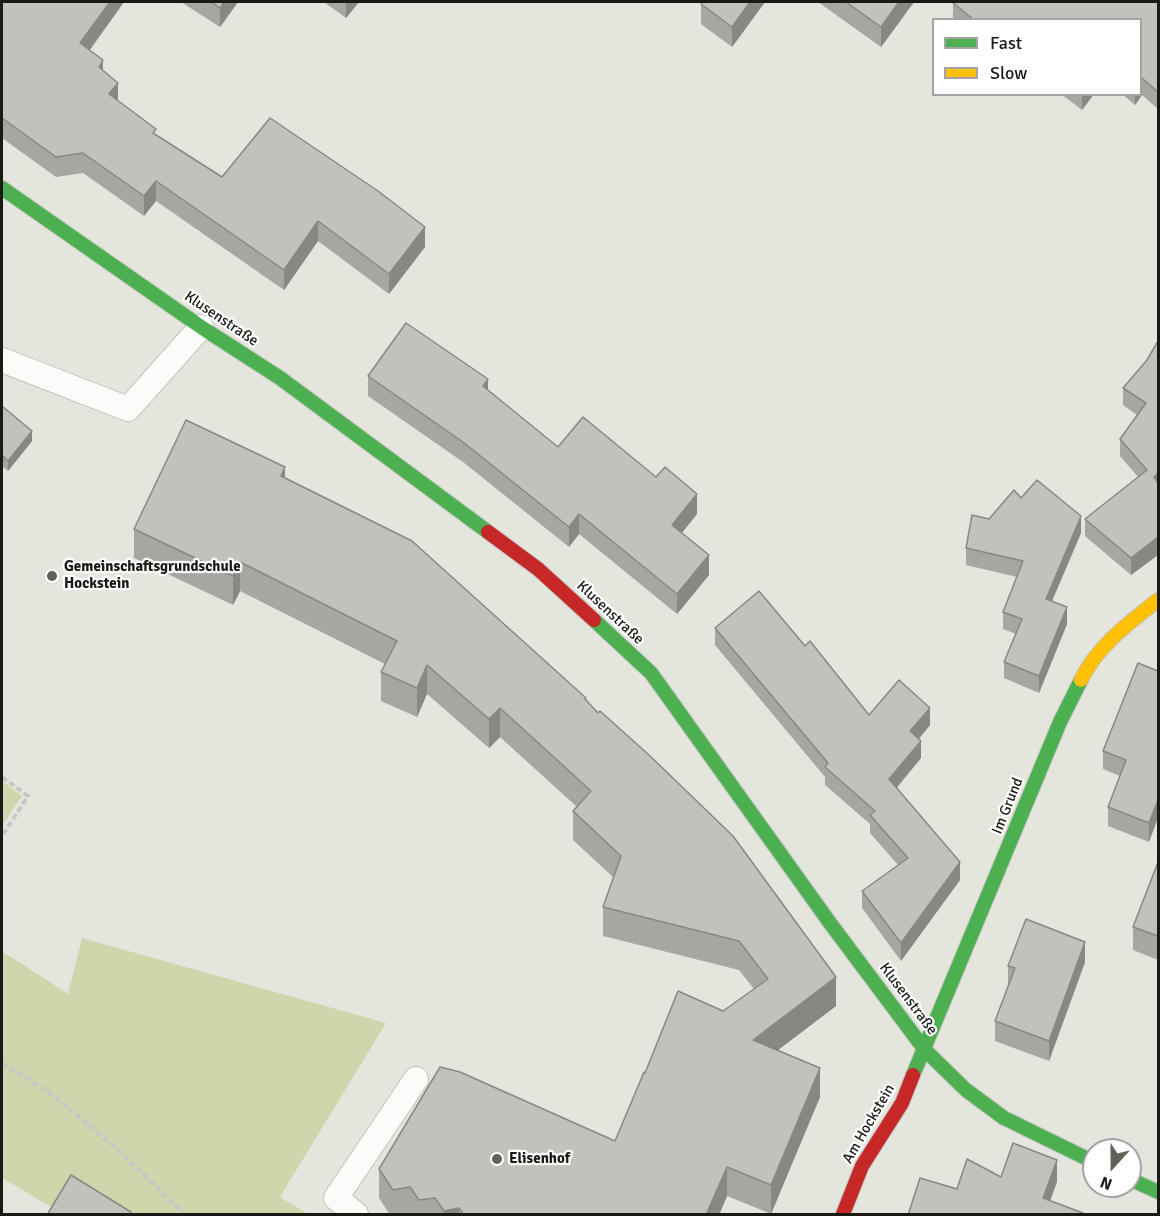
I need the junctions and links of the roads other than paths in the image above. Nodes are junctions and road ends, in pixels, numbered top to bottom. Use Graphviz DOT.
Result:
graph roads {
  1 [pos="2,188"];
  2 [pos="201,327"];
  3 [pos="2,360"];
  4 [pos="1158,600"];
  5 [pos="925,1050"];
  6 [pos="416,1079"];
  7 [pos="1082,1156"];
  8 [pos="1142,1185"];
  9 [pos="1158,1192"];
  10 [pos="356,1215"];
  11 [pos="843,1215"];
  1 -- 2 [label="street, Klusenstraße"];
  2 -- 3 [label="lane"];
  2 -- 5 [label="street, Klusenstraße"];
  4 -- 5 [label="street, Im Grund"];
  5 -- 7 [label="street, Klusenstraße"];
  5 -- 11 [label="street, Am Hockstein"];
  6 -- 10 [label="lane"];
  8 -- 9 [label="street"];
}
